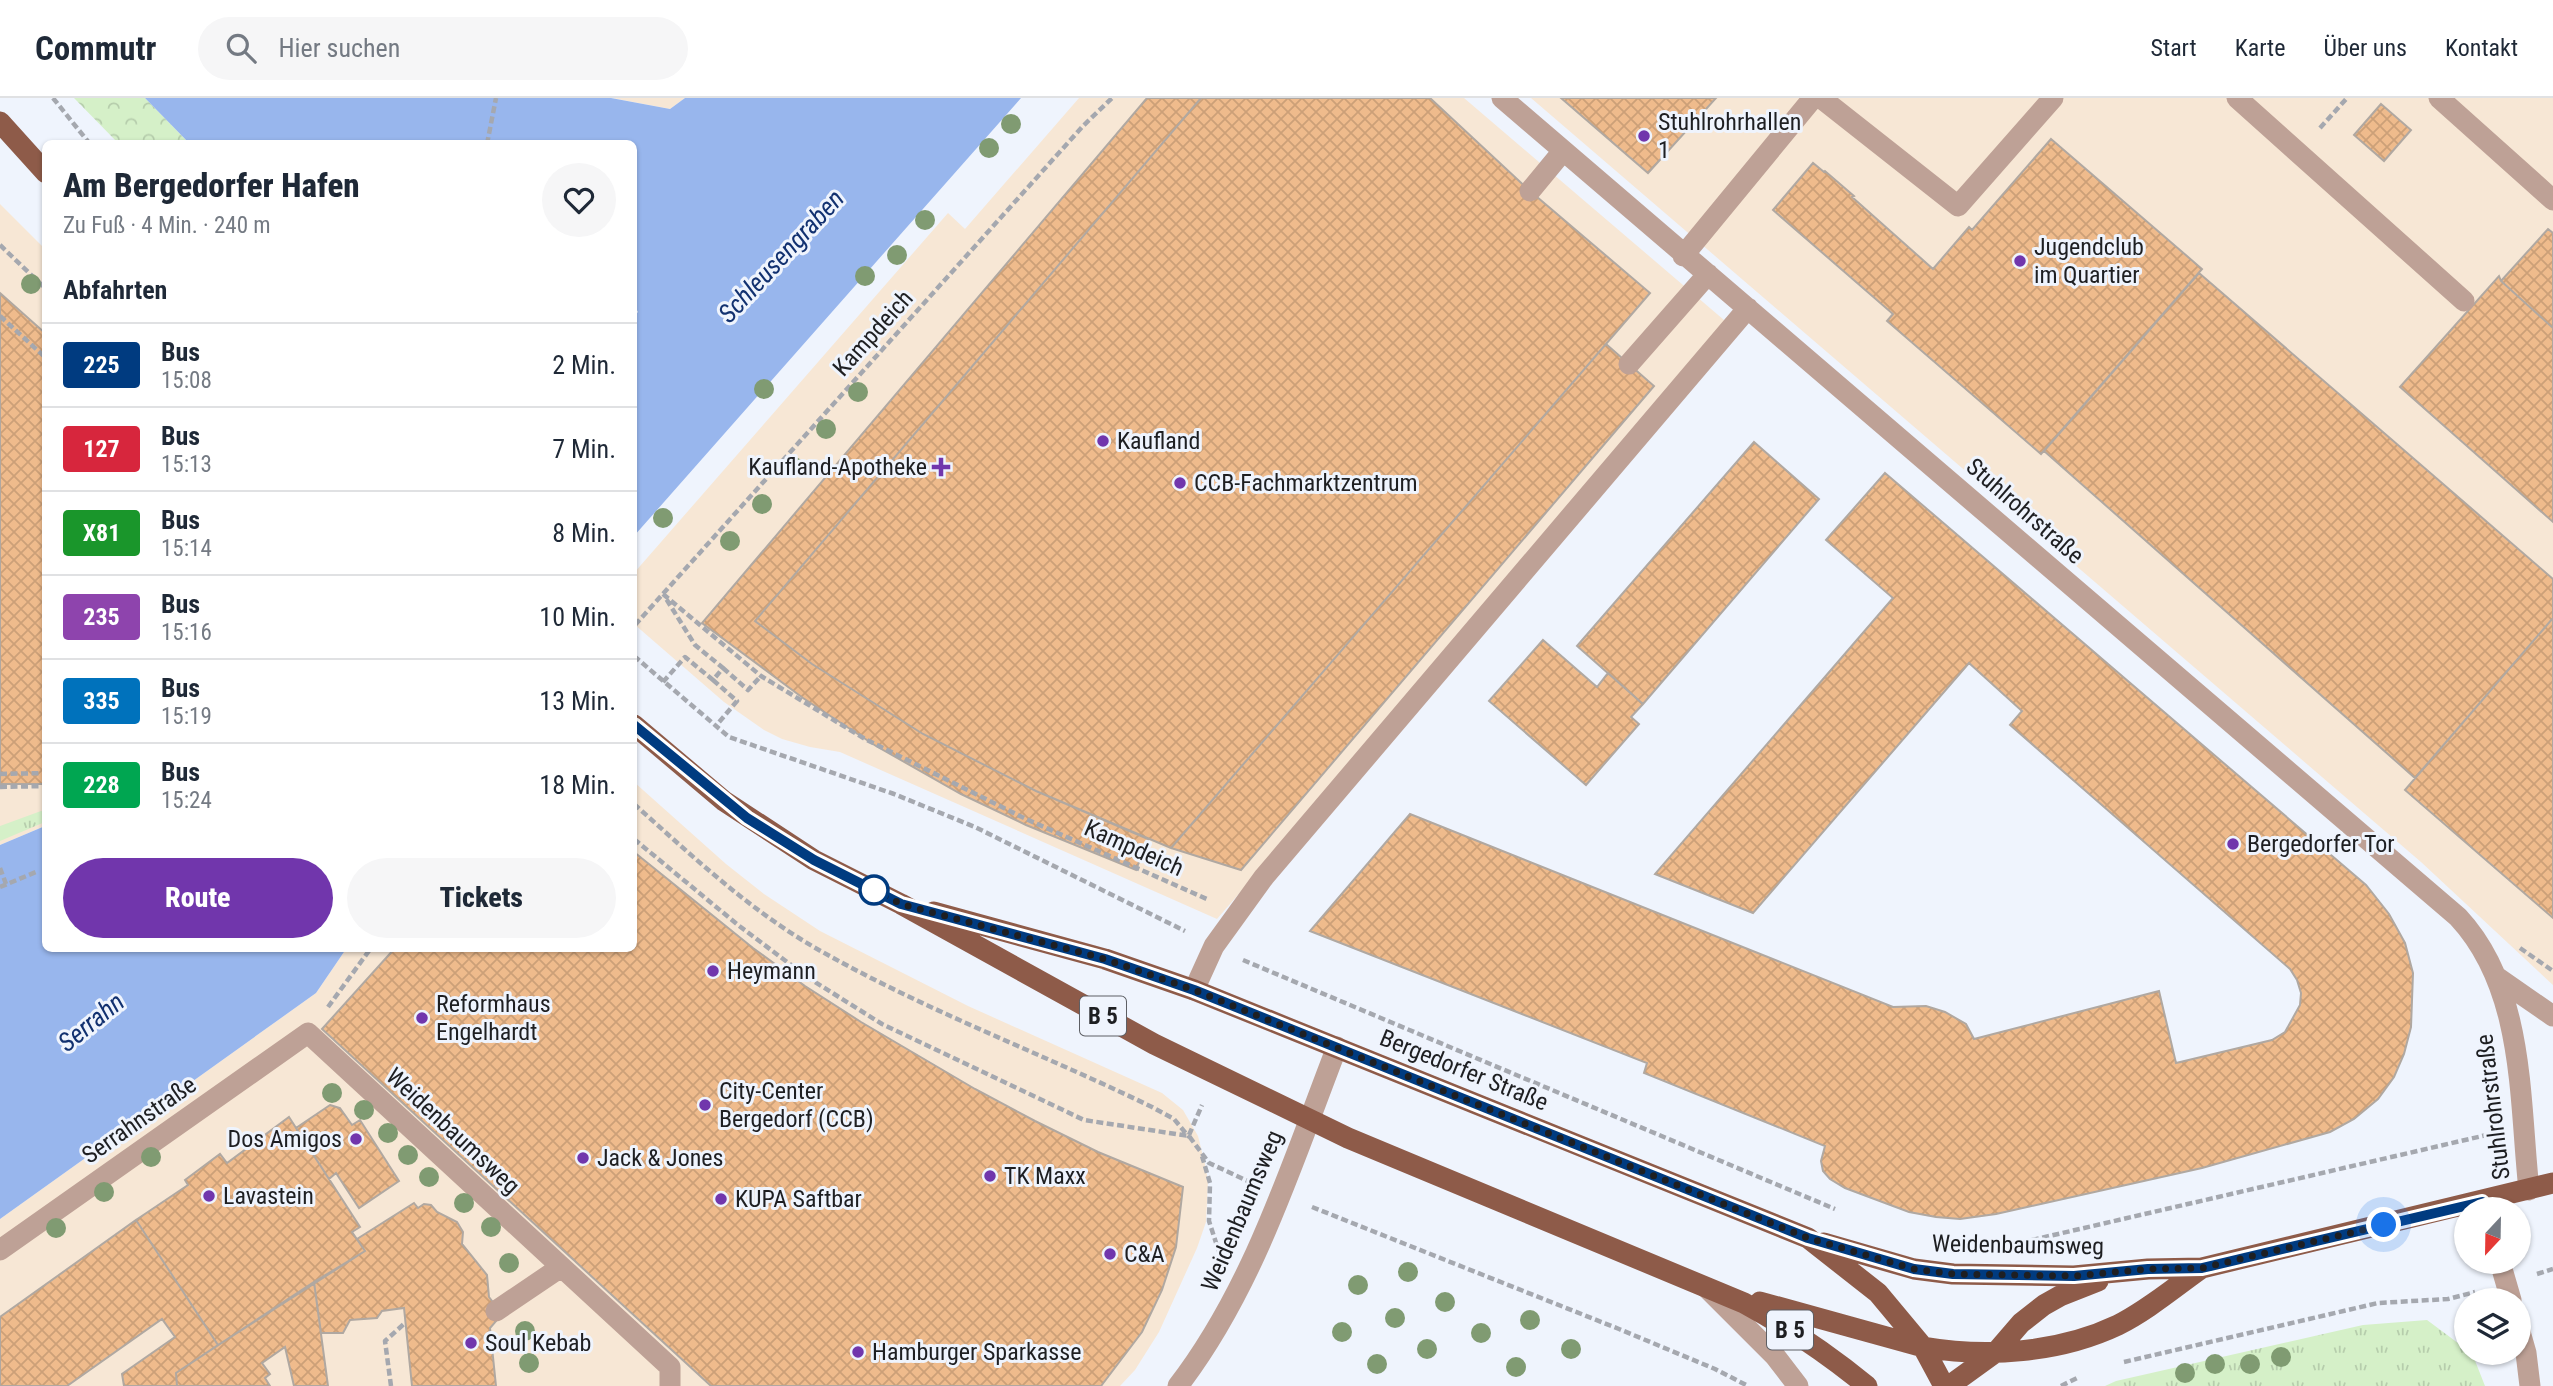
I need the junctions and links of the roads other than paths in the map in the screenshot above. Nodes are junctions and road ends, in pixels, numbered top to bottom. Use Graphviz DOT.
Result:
graph roads {
  1 [pos="1502,98"];
  2 [pos="1813,98"];
  3 [pos="1821,98"];
  4 [pos="2053,98"];
  5 [pos="2237,98"];
  6 [pos="2439,98"];
  7 [pos="0,122"];
  8 [pos="1563,151"];
  9 [pos="42,169"];
  10 [pos="1530,191"];
  11 [pos="2553,200"];
  12 [pos="1683,256"];
  13 [pos="1708,274"];
  14 [pos="2464,301"];
  15 [pos="1748,308"];
  16 [pos="1629,364"];
  17 [pos="637,727"];
  18 [pos="901,904"];
  19 [pos="2498,978"];
  20 [pos="1194,990"];
  21 [pos="2553,1016"];
  22 [pos="308,1034"];
  23 [pos="1336,1047"];
  24 [pos="1308,1120"];
  25 [pos="2553,1183"];
  26 [pos="2529,1190"];
  27 [pos="2508,1197"];
  28 [pos="2454,1212"];
  29 [pos="1808,1238"];
  30 [pos="0,1250"];
  31 [pos="561,1267"];
  32 [pos="2202,1268"];
  33 [pos="2148,1269"];
  34 [pos="1706,1286"];
  35 [pos="496,1311"];
  36 [pos="1923,1347"];
  37 [pos="1996,1352"];
  38 [pos="2527,1365"];
  39 [pos="673,1370"];
  40 [pos="1178,1386"];
  41 [pos="1798,1386"];
  42 [pos="1867,1386"];
  43 [pos="1947,1386"];
  44 [pos="2530,1386"];
  1 -- 8 [label="street, Stuhlrohrstraße"];
  2 -- 12 [label="street"];
  3 -- 4 [label="street"];
  5 -- 14 [label="street"];
  6 -- 11 [label="street"];
  7 -- 9 [label="main road"];
  8 -- 10 [label="street"];
  8 -- 12 [label="street, Stuhlrohrstraße"];
  12 -- 13 [label="street, Stuhlrohrstraße"];
  13 -- 15 [label="street, Stuhlrohrstraße"];
  13 -- 16 [label="street"];
  15 -- 19 [label="street, Stuhlrohrstraße"];
  15 -- 20 [label="street"];
  17 -- 18 [label="main road, Bergedorfer Straße / B 5"];
  18 -- 20 [label="main road, Bergedorfer Straße / B 5"];
  18 -- 24 [label="main road, Bergedorfer Straße / B 5"];
  19 -- 21 [label="street, Stuhlrohrstraße"];
  19 -- 26 [label="street, Stuhlrohrstraße"];
  20 -- 23 [label="main road, Bergedorfer Straße / B 5"];
  22 -- 30 [label="street, Serrahnstraße"];
  22 -- 31 [label="street, Weidenbaumsweg"];
  23 -- 24 [label="street, Weidenbaumsweg"];
  23 -- 29 [label="main road, Bergedorfer Straße / B 5"];
  24 -- 34 [label="main road, Bergedorfer Straße / B 5"];
  24 -- 40 [label="street, Weidenbaumsweg"];
  25 -- 26 [label="main road, Weidenbaumsweg"];
  26 -- 27 [label="main road, Weidenbaumsweg"];
  28 -- 32 [label="main road, Weidenbaumsweg"];
  29 -- 33 [label="main road, Weidenbaumsweg"];
  29 -- 36 [label="main road, Bergedorfer Straße / B 5"];
  31 -- 35 [label="street"];
  31 -- 39 [label="street, Weidenbaumsweg"];
  32 -- 33 [label="main road, Weidenbaumsweg"];
  32 -- 37 [label="main road, Weidenbaumsweg"];
  33 -- 37 [label="main road, Weidenbaumsweg"];
  34 -- 36 [label="main road"];
  34 -- 41 [label="street"];
  34 -- 42 [label="main road, Bergedorfer Straße / B 5"];
  36 -- 37 [label="main road"];
  36 -- 43 [label="main road, Bergedorfer Straße / B 5"];
  37 -- 43 [label="main road, Weidenbaumsweg"];
  38 -- 44 [label="street"];
}
